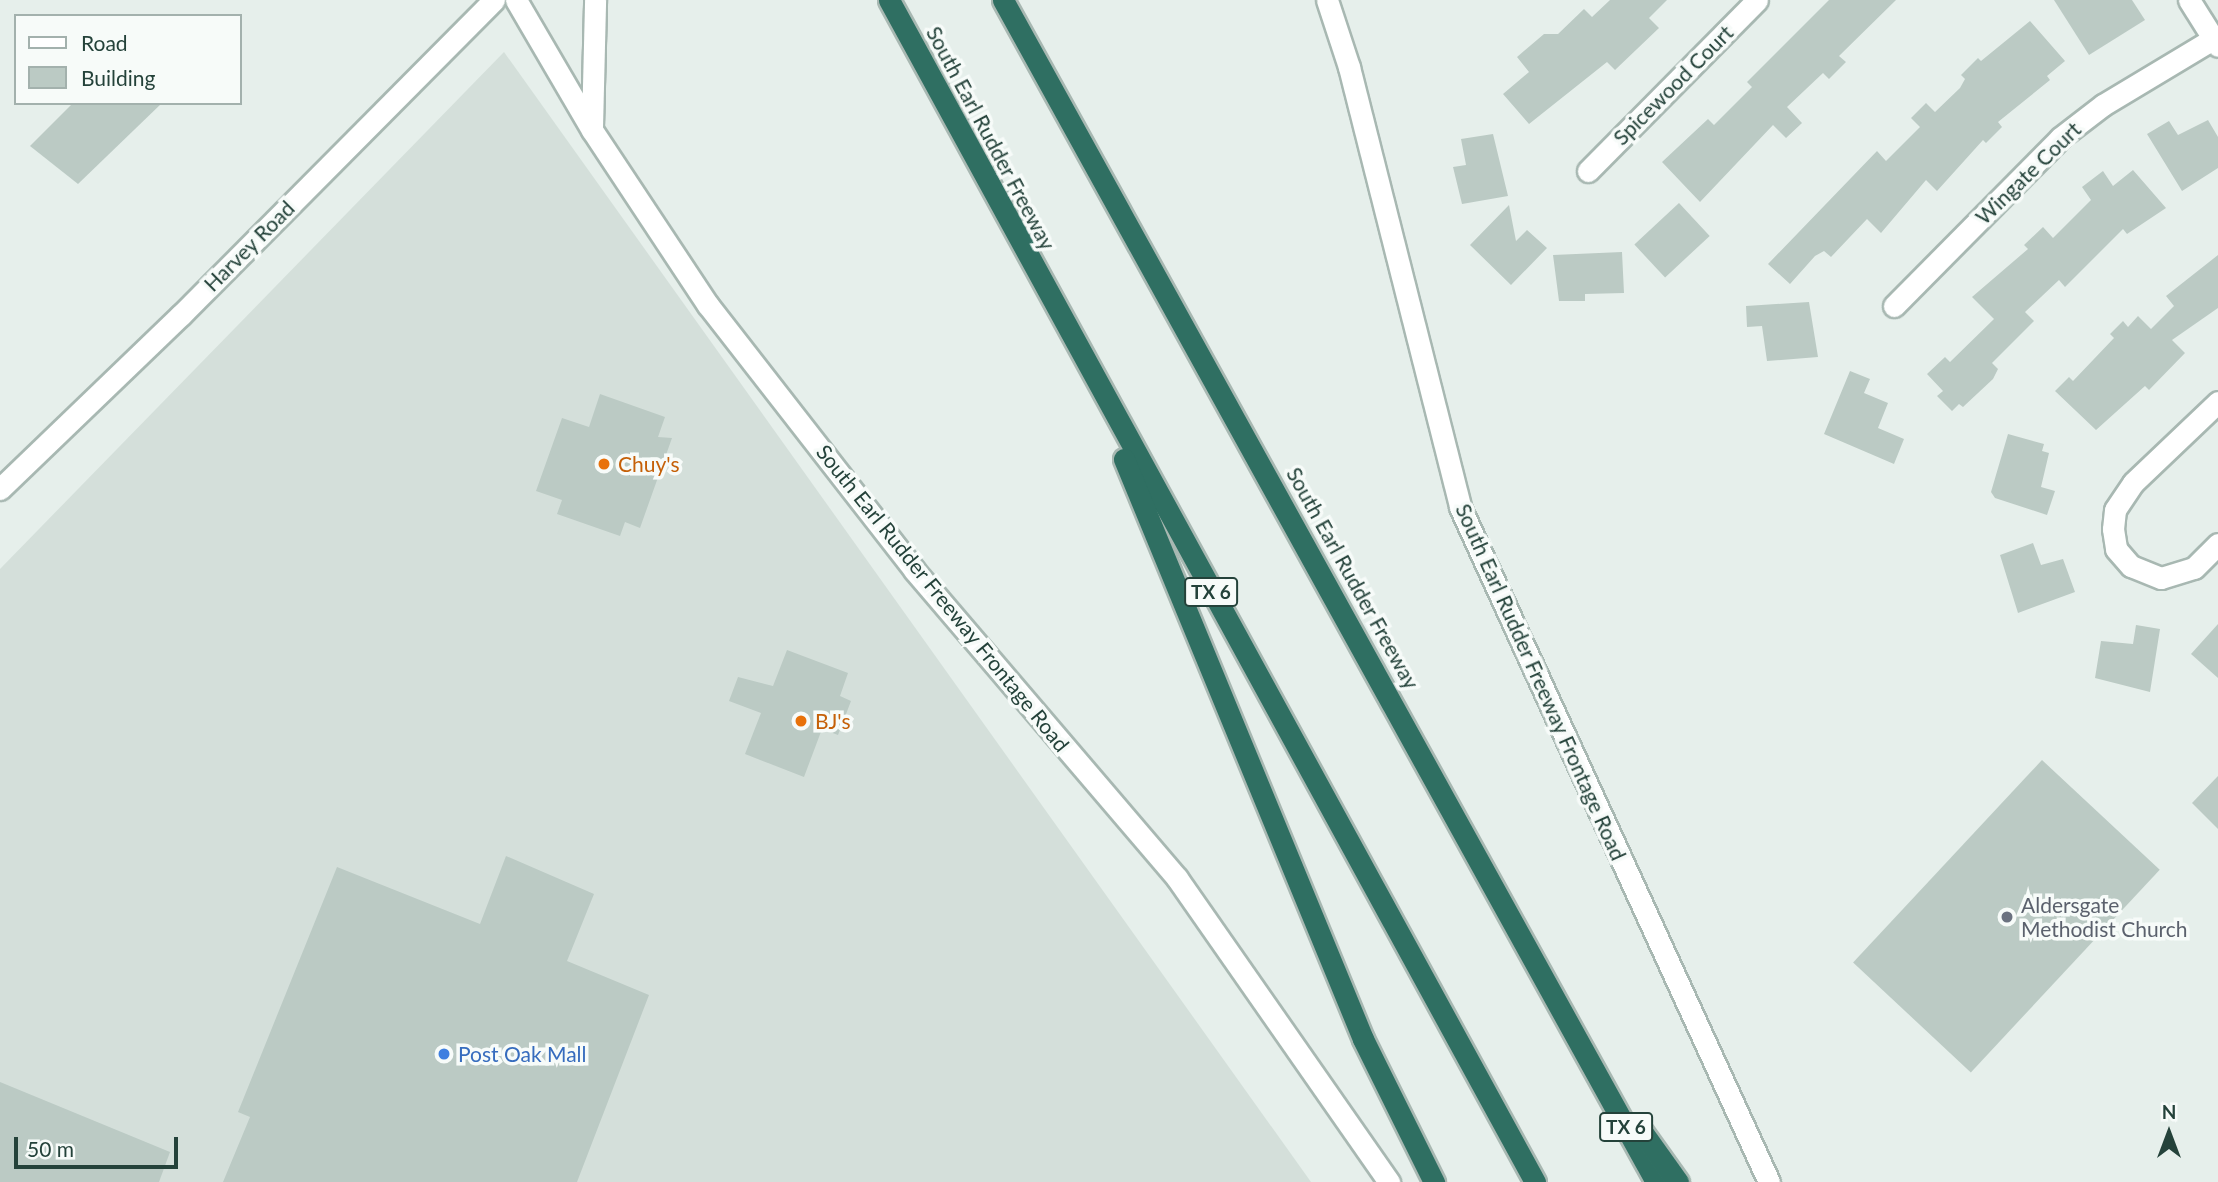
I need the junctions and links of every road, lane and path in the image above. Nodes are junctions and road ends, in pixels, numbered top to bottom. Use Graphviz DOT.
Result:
graph roads {
  1 [pos="494,0"];
  2 [pos="516,0"];
  3 [pos="595,0"];
  4 [pos="889,0"];
  5 [pos="1003,0"];
  6 [pos="1327,0"];
  7 [pos="1757,0"];
  8 [pos="2189,0"];
  9 [pos="2217,40"];
  10 [pos="592,130"];
  11 [pos="1588,171"];
  12 [pos="1894,306"];
  13 [pos="1084,364"];
  14 [pos="2218,402"];
  15 [pos="0,489"];
  16 [pos="2218,544"];
  17 [pos="1596,1071"];
  18 [pos="1389,1182"];
  19 [pos="1434,1182"];
  20 [pos="1535,1182"];
  21 [pos="1656,1182"];
  22 [pos="1678,1182"];
  23 [pos="1769,1182"];
  1 -- 15 [label="main road, Harvey Road"];
  2 -- 10 [label="main road, South Earl Rudder Freeway Frontage Road"];
  3 -- 10 [label="main road"];
  4 -- 13 [label="highway, South Earl Rudder Freeway / TX 6"];
  5 -- 17 [label="highway, South Earl Rudder Freeway / TX 6"];
  6 -- 23 [label="main road, South Earl Rudder Freeway Frontage Road"];
  7 -- 11 [label="main road, Spicewood Court"];
  8 -- 9 [label="main road"];
  9 -- 12 [label="main road, Wingate Court"];
  10 -- 18 [label="main road, South Earl Rudder Freeway Frontage Road"];
  13 -- 19 [label="highway"];
  13 -- 20 [label="highway, South Earl Rudder Freeway / TX 6"];
  14 -- 16 [label="main road"];
  17 -- 21 [label="highway, South Earl Rudder Freeway / TX 6"];
  17 -- 22 [label="highway"];
}
